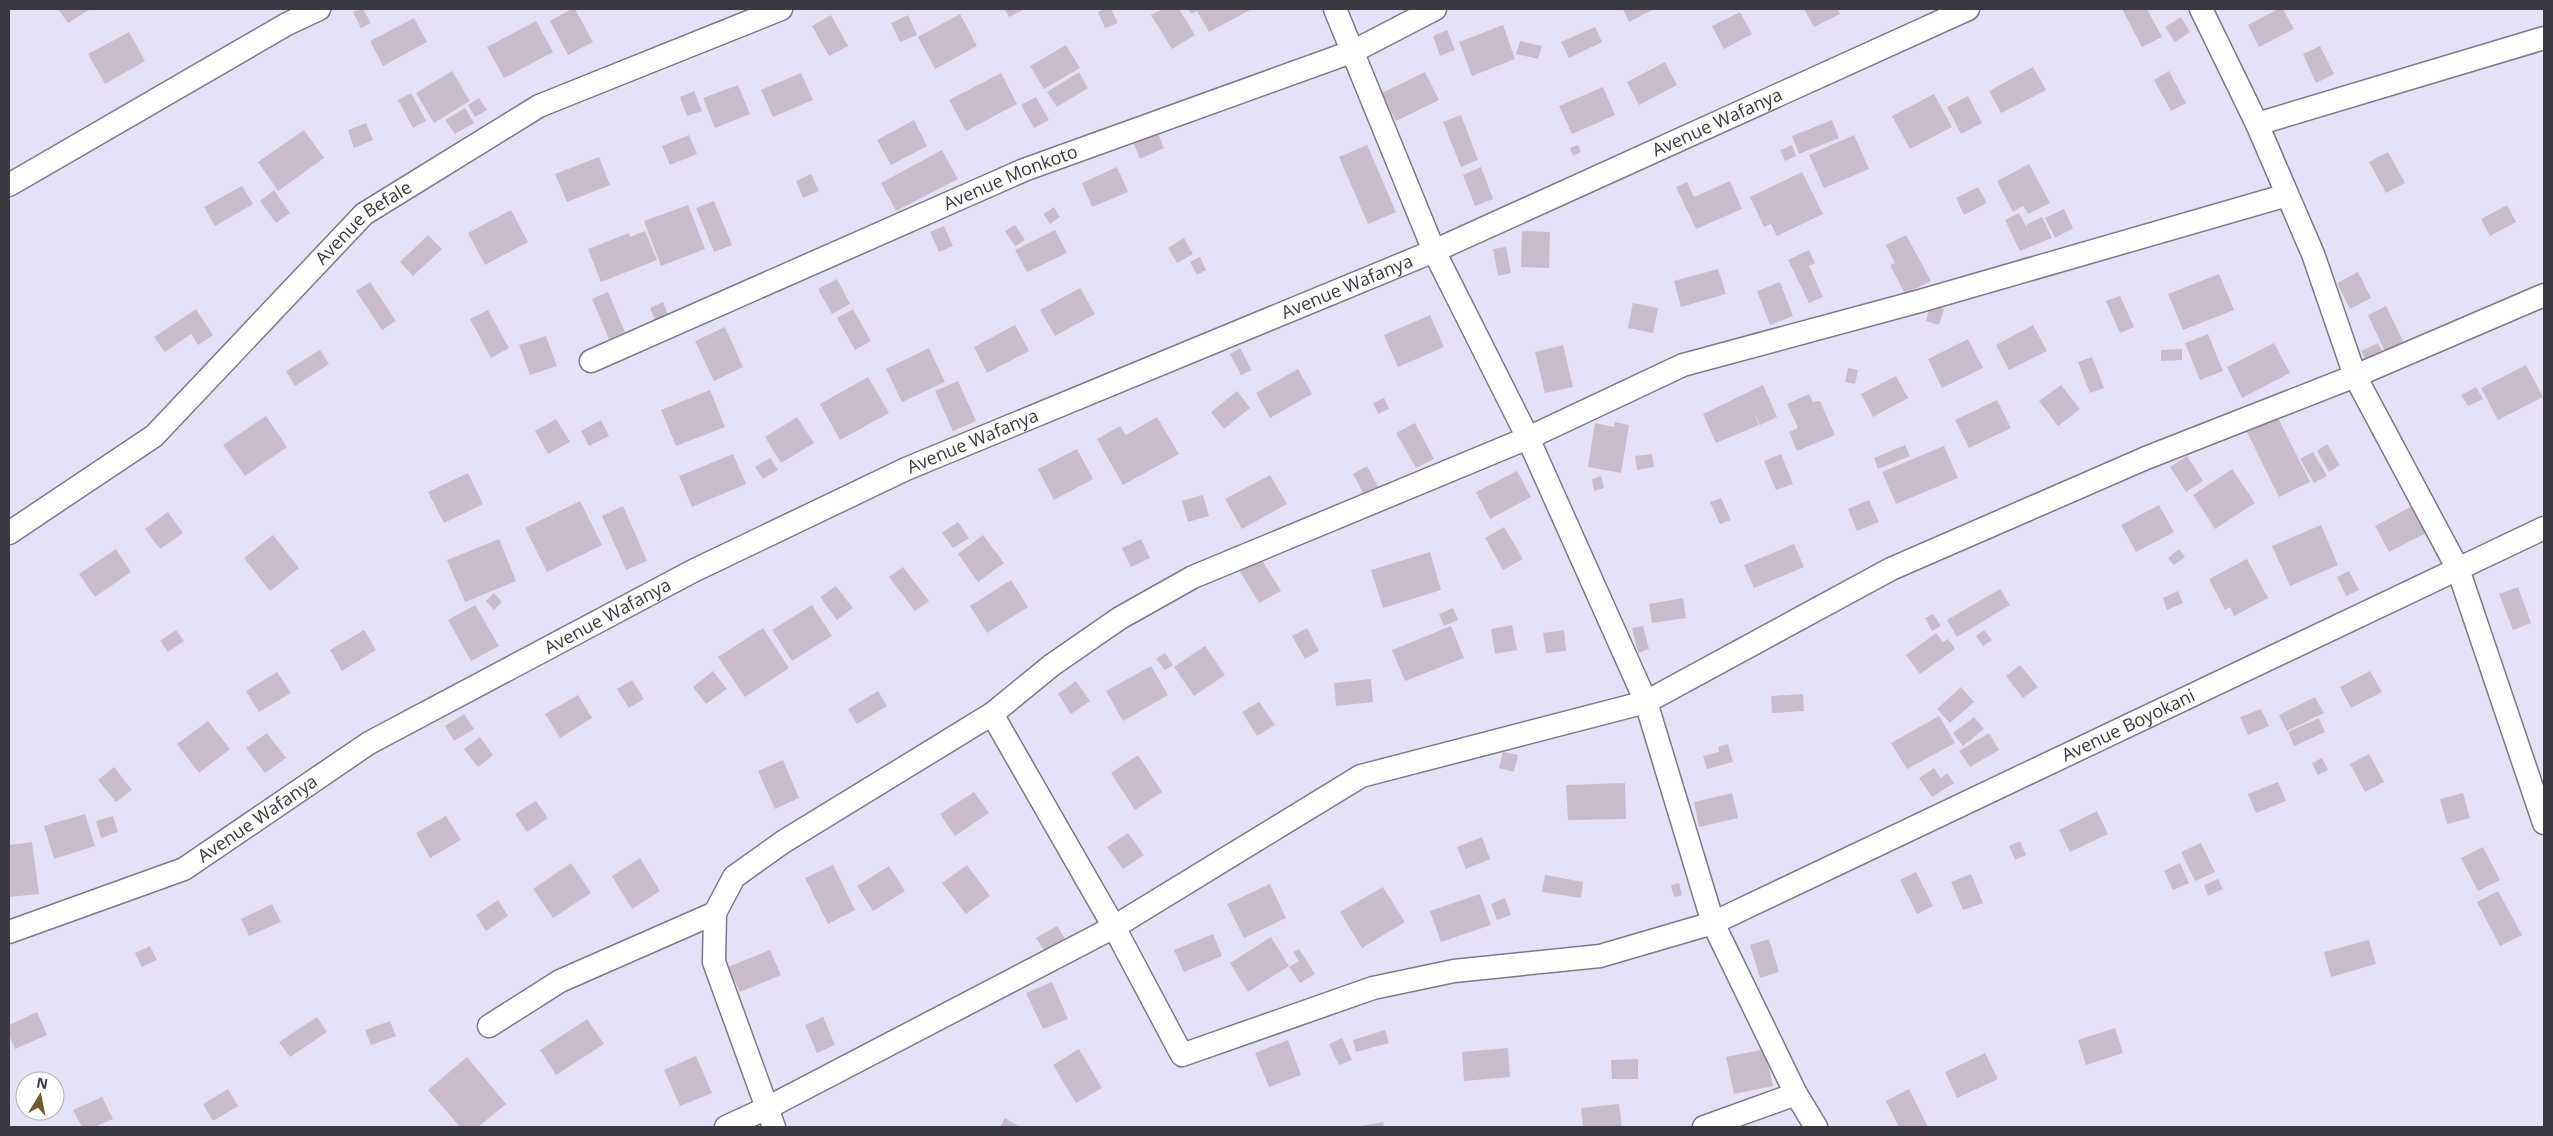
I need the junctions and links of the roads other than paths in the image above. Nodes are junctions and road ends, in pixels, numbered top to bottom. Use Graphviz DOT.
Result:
graph roads {
  1 [pos="319,9"];
  2 [pos="782,9"];
  3 [pos="1335,9"];
  4 [pos="1435,9"];
  5 [pos="1968,9"];
  6 [pos="2200,9"];
  7 [pos="2544,38"];
  8 [pos="1354,50"];
  9 [pos="2257,124"];
  10 [pos="9,185"];
  11 [pos="2287,195"];
  12 [pos="1434,251"];
  13 [pos="2544,296"];
  14 [pos="591,361"];
  15 [pos="2356,376"];
  16 [pos="1528,438"];
  17 [pos="2544,528"];
  18 [pos="9,533"];
  19 [pos="2458,569"];
  20 [pos="1646,702"];
  21 [pos="992,714"];
  22 [pos="2540,798"];
  23 [pos="2544,823"];
  24 [pos="715,913"];
  25 [pos="1713,923"];
  26 [pos="1114,926"];
  27 [pos="9,932"];
  28 [pos="489,1026"];
  29 [pos="1796,1094"];
  30 [pos="771,1118"];
  31 [pos="726,1127"];
  32 [pos="1704,1127"];
  33 [pos="1816,1127"];
  1 -- 10 [label="street"];
  2 -- 18 [label="street, Avenue Befale"];
  3 -- 8 [label="street"];
  4 -- 8 [label="street, Avenue Monkoto"];
  5 -- 12 [label="street, Avenue Wafanya"];
  6 -- 9 [label="street"];
  7 -- 9 [label="street"];
  8 -- 12 [label="street"];
  8 -- 14 [label="street, Avenue Monkoto"];
  9 -- 11 [label="street"];
  11 -- 15 [label="street"];
  11 -- 16 [label="street"];
  12 -- 16 [label="street"];
  12 -- 27 [label="street, Avenue Wafanya"];
  13 -- 15 [label="street"];
  15 -- 19 [label="street"];
  15 -- 20 [label="street"];
  16 -- 20 [label="street"];
  16 -- 21 [label="street"];
  17 -- 19 [label="street, Avenue Boyokani"];
  19 -- 22 [label="street"];
  19 -- 25 [label="street, Avenue Boyokani"];
  20 -- 25 [label="street"];
  20 -- 26 [label="street"];
  21 -- 24 [label="street"];
  21 -- 26 [label="street"];
  22 -- 23 [label="street"];
  24 -- 28 [label="street"];
  24 -- 30 [label="street"];
  25 -- 26 [label="street, Avenue Boyokani"];
  25 -- 29 [label="street"];
  26 -- 30 [label="street"];
  29 -- 32 [label="street"];
  29 -- 33 [label="street"];
  30 -- 31 [label="street"];
}
